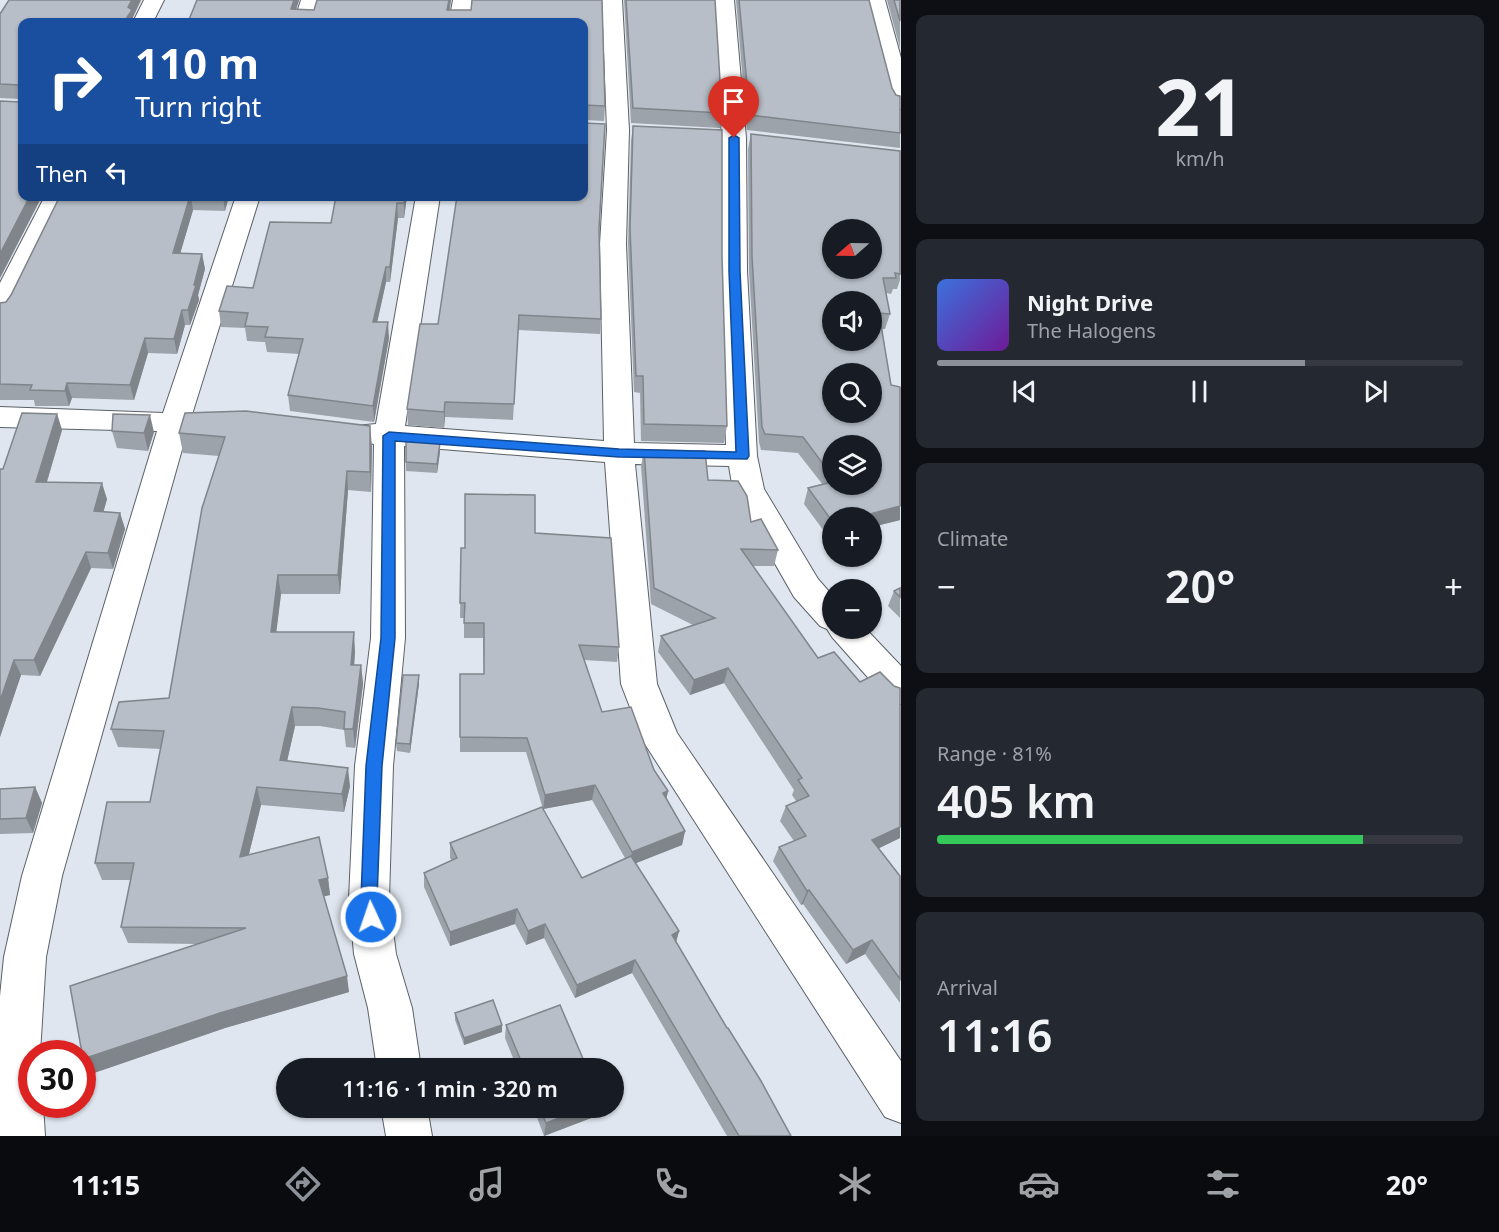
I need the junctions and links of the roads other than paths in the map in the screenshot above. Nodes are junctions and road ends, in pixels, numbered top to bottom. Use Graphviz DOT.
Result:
graph roads {
  1 [pos="154,0"];
  2 [pos="311,0"];
  3 [pos="463,0"];
  4 [pos="612,0"];
  5 [pos="723,0"];
  6 [pos="875,0"];
  7 [pos="145,18"];
  8 [pos="305,18"];
  9 [pos="460,18"];
  10 [pos="900,102"];
  11 [pos="54,201"];
  12 [pos="247,201"];
  13 [pos="427,201"];
  14 [pos="0,309"];
  15 [pos="0,417"];
  16 [pos="191,421"];
  17 [pos="342,430"];
  18 [pos="389,436"];
  19 [pos="619,453"];
  20 [pos="742,456"];
  21 [pos="822,605"];
  22 [pos="854,639"];
  23 [pos="900,690"];
  24 [pos="398,1058"];
  25 [pos="900,1101"];
  26 [pos="406,1118"];
  27 [pos="22,1136"];
  28 [pos="408,1136"];
  1 -- 7 [label="street"];
  2 -- 8 [label="street"];
  3 -- 9 [label="street"];
  4 -- 19 [label="street"];
  5 -- 20 [label="street"];
  6 -- 10 [label="street"];
  11 -- 14 [label="street"];
  12 -- 16 [label="street"];
  13 -- 18 [label="street"];
  15 -- 16 [label="street"];
  16 -- 27 [label="street"];
  17 -- 18 [label="street"];
  18 -- 19 [label="street"];
  18 -- 24 [label="street"];
  19 -- 20 [label="street"];
  19 -- 25 [label="street"];
  20 -- 21 [label="street"];
  22 -- 23 [label="street"];
  26 -- 28 [label="street"];
}
